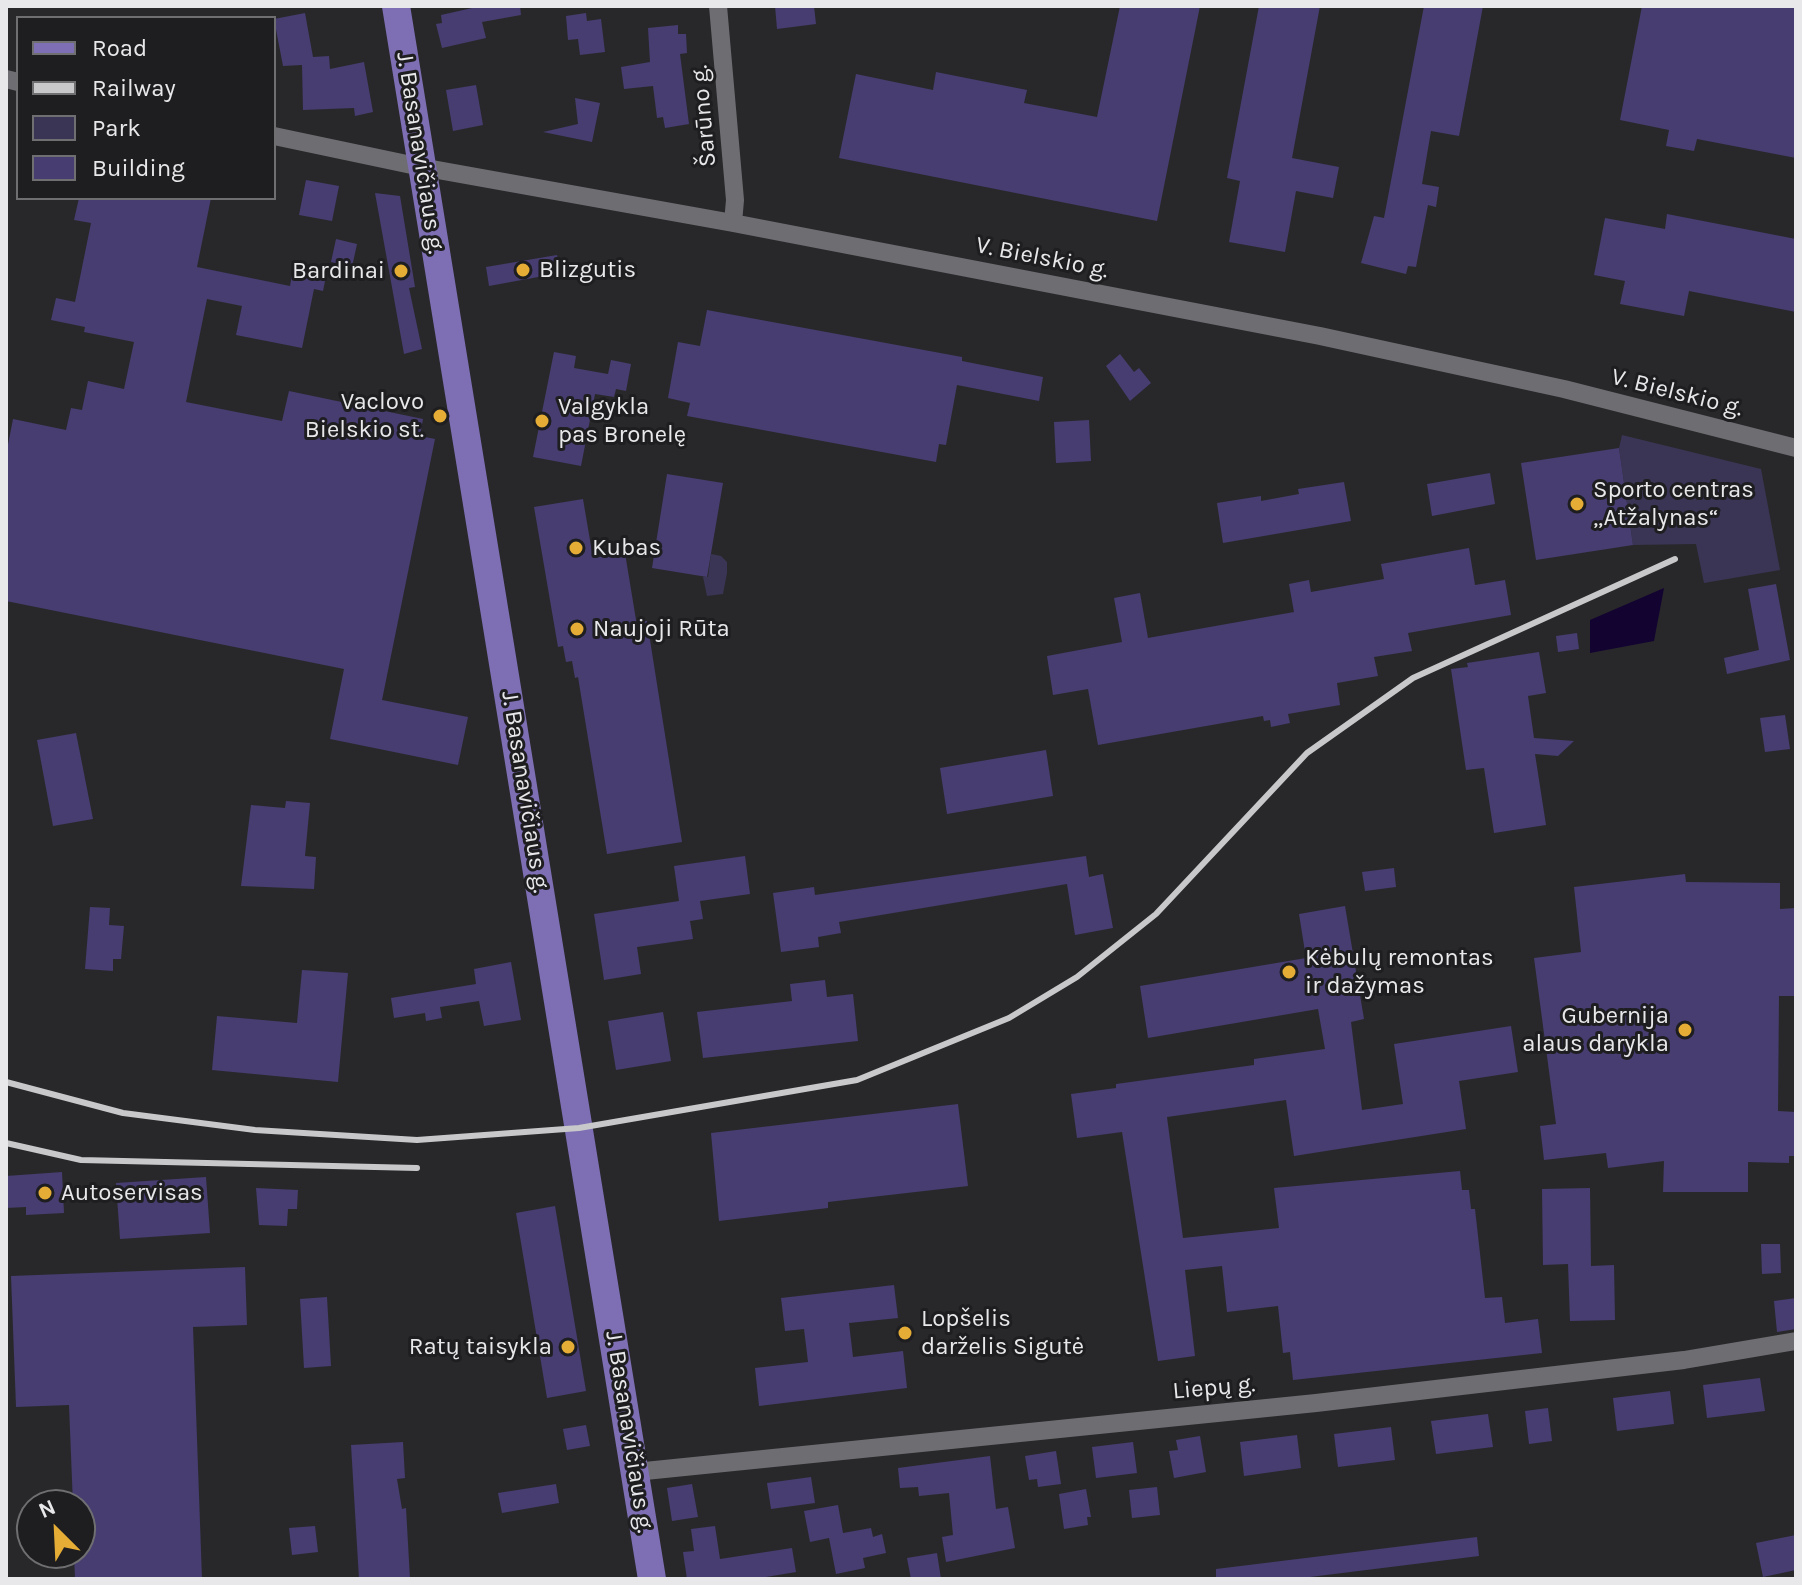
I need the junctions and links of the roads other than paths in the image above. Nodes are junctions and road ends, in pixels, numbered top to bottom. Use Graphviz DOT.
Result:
graph roads {
  1 [pos="396,6"];
  2 [pos="718,6"];
  3 [pos="276,136"];
  4 [pos="421,167"];
  5 [pos="733,223"];
  6 [pos="1796,448"];
  7 [pos="1796,1341"];
  8 [pos="635,1472"];
  9 [pos="652,1579"];
  1 -- 4 [label="main road, J. Basanavičiaus g."];
  2 -- 5 [label="street, Šarūno g."];
  3 -- 4 [label="street, V. Bielskio g."];
  4 -- 5 [label="street, V. Bielskio g."];
  4 -- 8 [label="main road, J. Basanavičiaus g."];
  5 -- 6 [label="street, V. Bielskio g."];
  7 -- 8 [label="street, Liepų g."];
  8 -- 9 [label="main road, J. Basanavičiaus g."];
}
